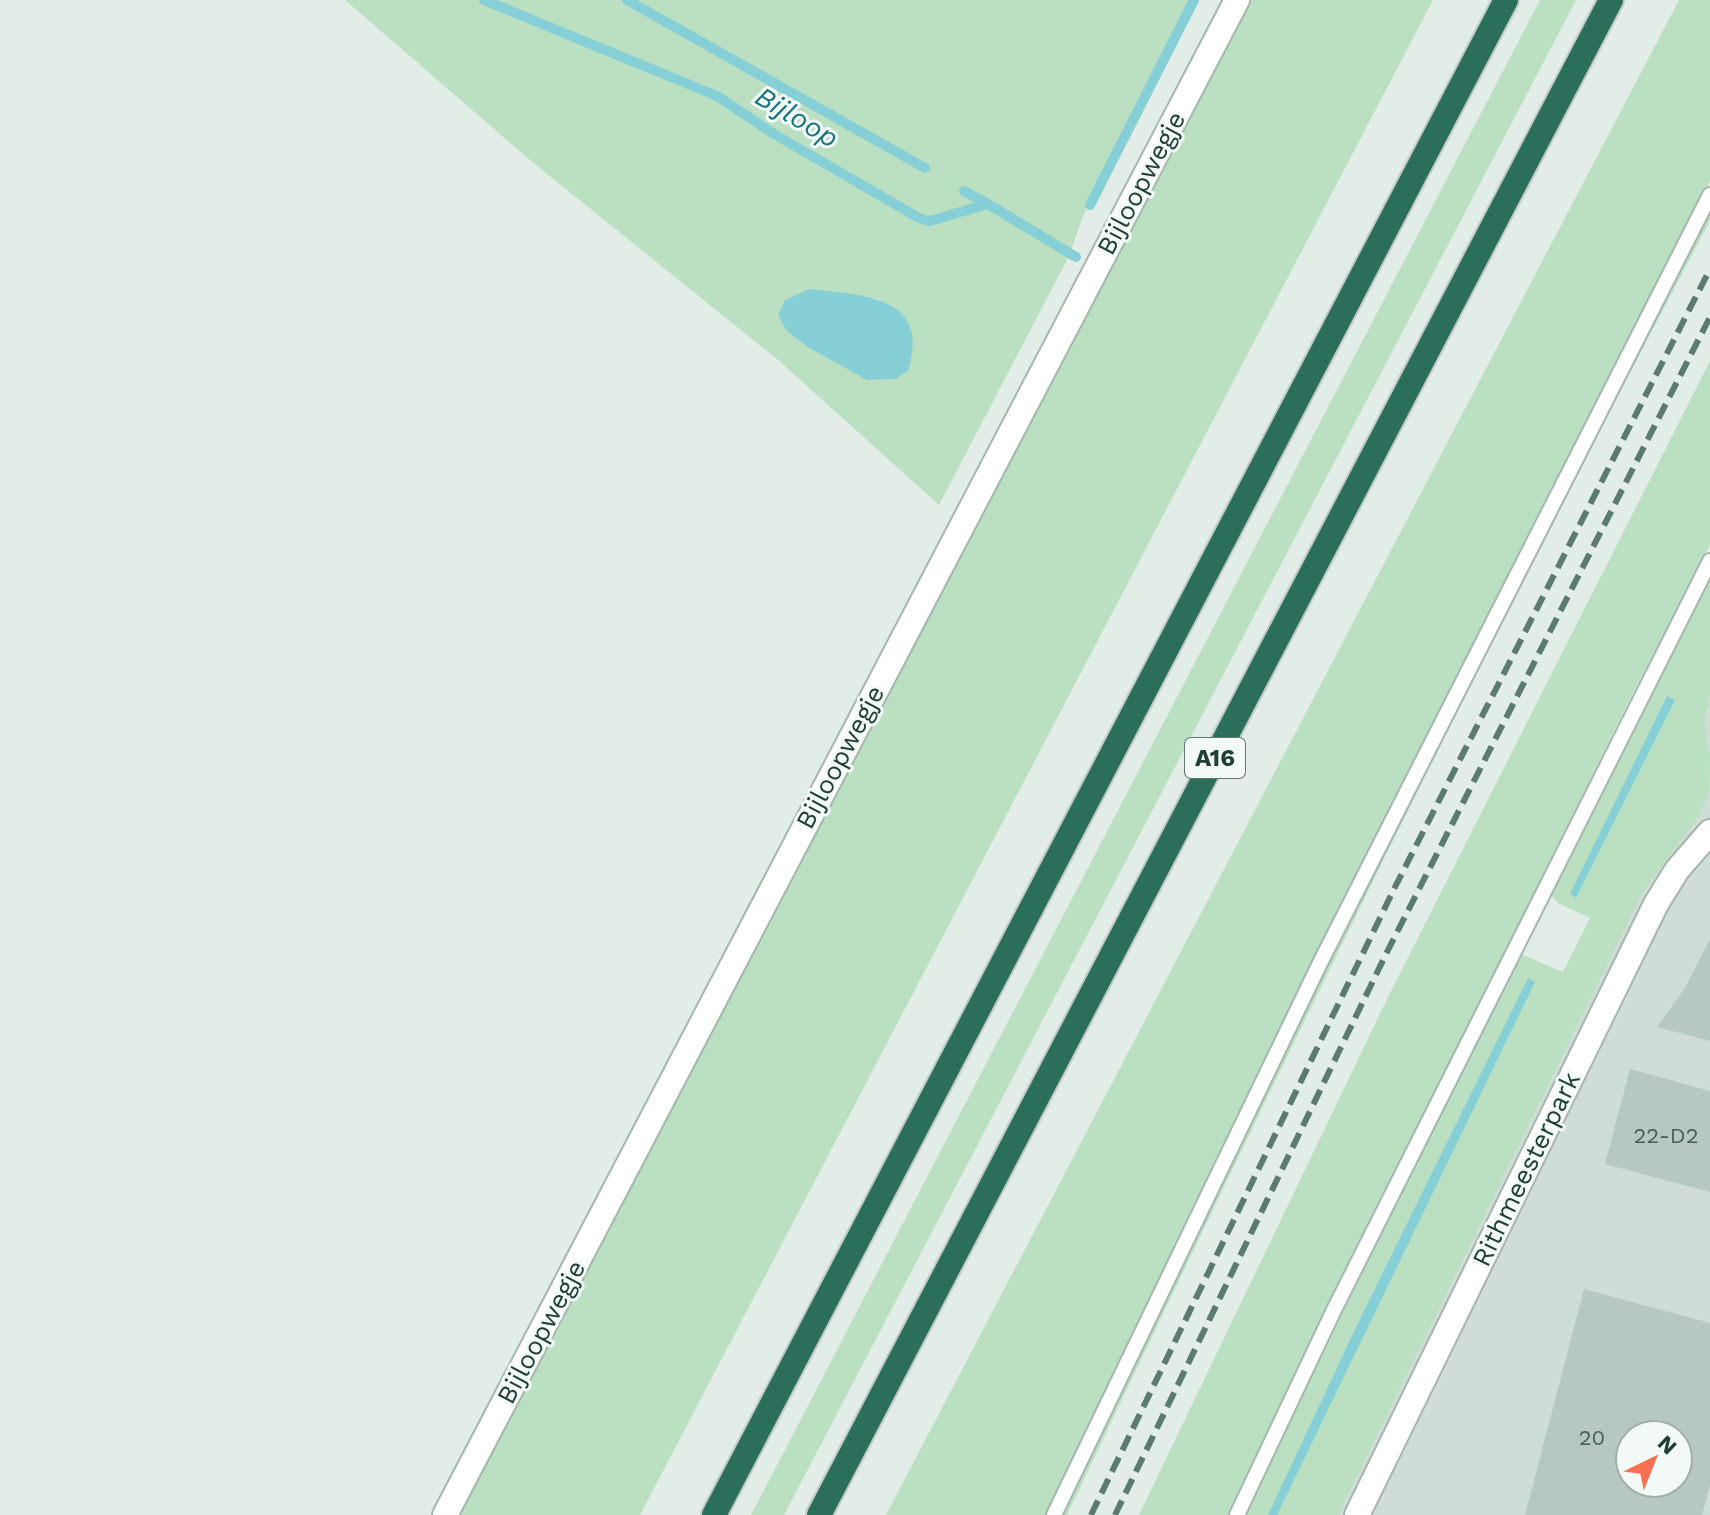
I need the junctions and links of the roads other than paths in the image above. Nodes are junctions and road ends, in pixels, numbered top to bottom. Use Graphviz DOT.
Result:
graph roads {
  1 [pos="1237,0"];
  2 [pos="1506,0"];
  3 [pos="1611,0"];
  4 [pos="1710,195"];
  5 [pos="1710,561"];
  6 [pos="1710,832"];
  7 [pos="445,1515"];
  8 [pos="714,1515"];
  9 [pos="819,1515"];
  10 [pos="1054,1515"];
  11 [pos="1237,1515"];
  12 [pos="1357,1515"];
  1 -- 7 [label="street, Bijloopwegje"];
  2 -- 8 [label="highway"];
  3 -- 9 [label="highway, A16"];
  4 -- 10 [label="lane"];
  5 -- 11 [label="lane"];
  6 -- 12 [label="street, Rithmeesterpark"];
}
